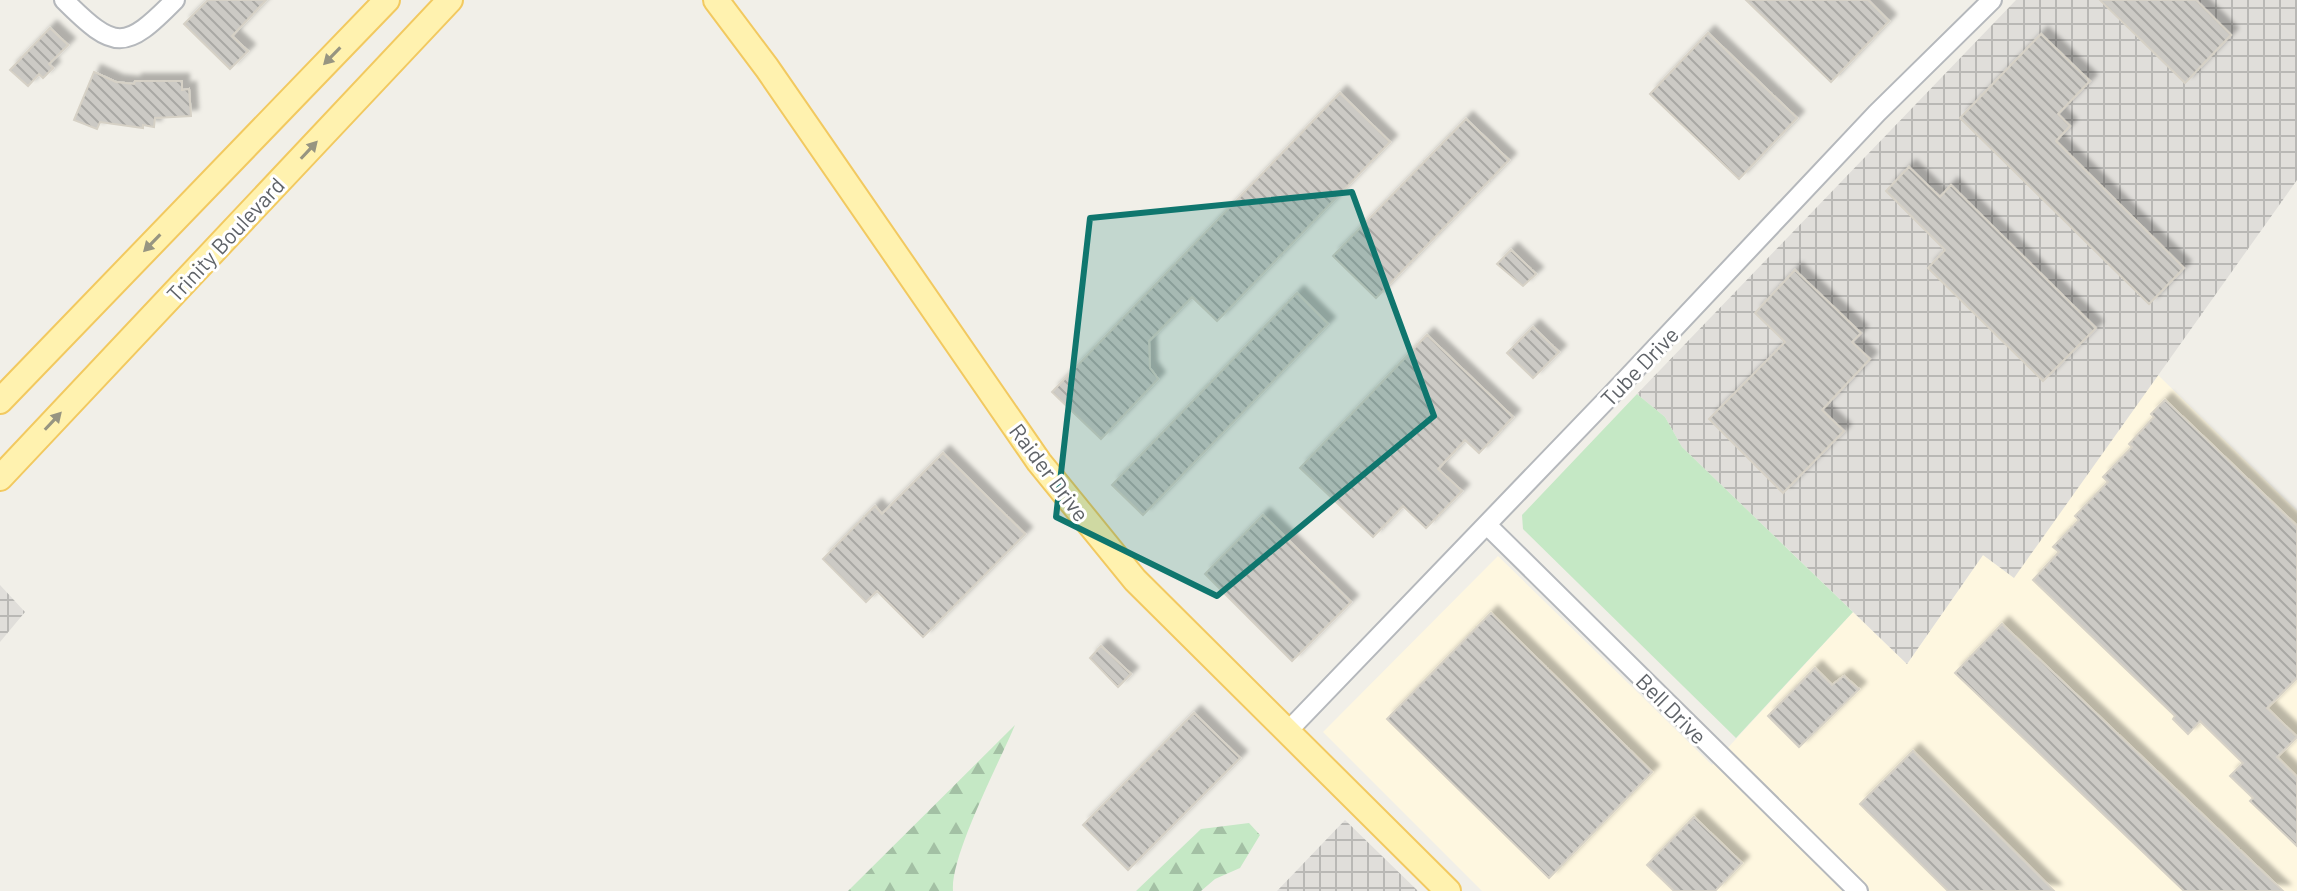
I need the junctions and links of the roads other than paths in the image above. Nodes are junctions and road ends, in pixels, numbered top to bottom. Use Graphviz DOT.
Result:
graph roads {
  1 [pos="64,0"];
  2 [pos="175,0"];
  3 [pos="387,0"];
  4 [pos="450,0"];
  5 [pos="716,0"];
  6 [pos="1992,0"];
  7 [pos="0,401"];
  8 [pos="0,478"];
  9 [pos="1487,525"];
  10 [pos="1287,732"];
  11 [pos="1448,891"];
  12 [pos="1858,891"];
  1 -- 2 [label="street"];
  3 -- 7 [label="main road, one-way"];
  8 -- 4 [label="main road, Trinity Boulevard, one-way"];
  5 -- 10 [label="main road, Raider Drive"];
  6 -- 9 [label="street, Tube Drive"];
  9 -- 10 [label="street, Tube Drive"];
  9 -- 12 [label="street, Bell Drive"];
  10 -- 11 [label="main road, Raider Drive"];
}
